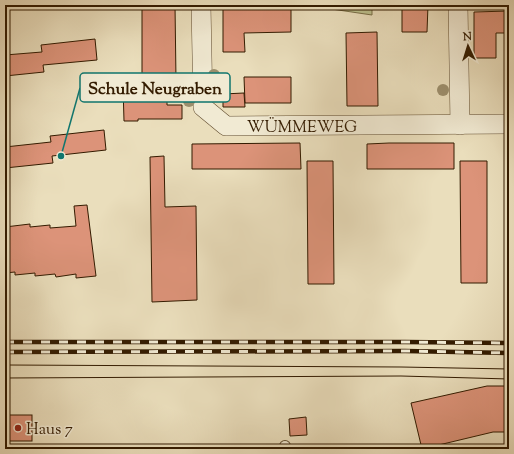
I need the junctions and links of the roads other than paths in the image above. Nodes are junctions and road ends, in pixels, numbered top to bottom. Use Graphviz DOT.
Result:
graph roads {
  1 [pos="201,5"];
  2 [pos="458,5"];
  3 [pos="509,124"];
  4 [pos="460,125"];
  1 -- 4 [label="street, WÜMMEWEG"];
  2 -- 4 [label="street"];
  3 -- 4 [label="street, WÜMMEWEG"];
}
